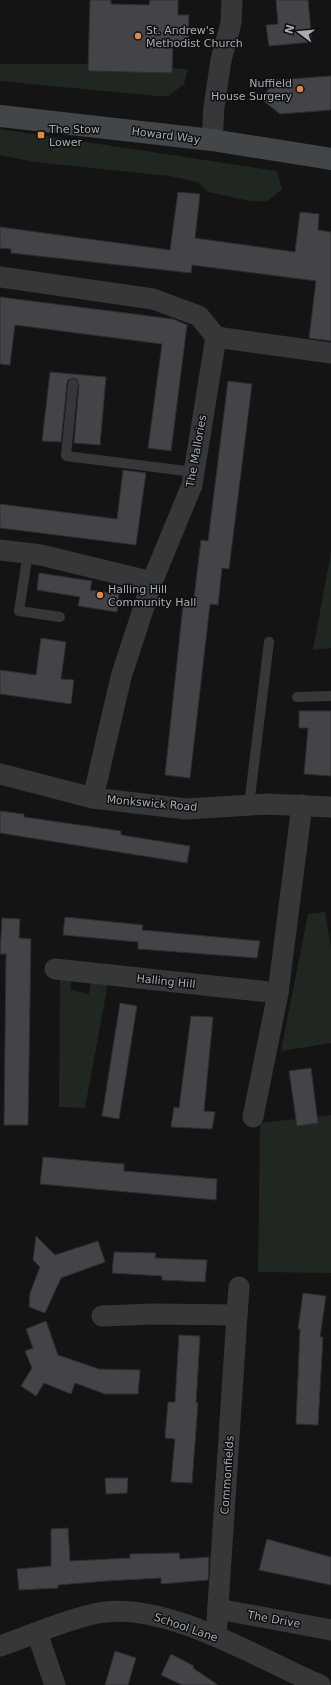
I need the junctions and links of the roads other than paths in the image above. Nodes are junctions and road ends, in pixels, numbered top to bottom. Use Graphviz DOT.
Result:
graph roads {
  1 [pos="232,0"];
  2 [pos="0,116"];
  3 [pos="212,140"];
  4 [pos="331,159"];
  5 [pos="0,277"];
  6 [pos="216,337"];
  7 [pos="331,353"];
  8 [pos="73,384"];
  9 [pos="194,472"];
  10 [pos="0,550"];
  11 [pos="28,553"];
  12 [pos="152,582"];
  13 [pos="60,617"];
  14 [pos="269,642"];
  15 [pos="331,696"];
  16 [pos="297,697"];
  17 [pos="0,774"];
  18 [pos="93,798"];
  19 [pos="249,805"];
  20 [pos="302,805"];
  21 [pos="331,807"];
  22 [pos="55,969"];
  23 [pos="278,993"];
  24 [pos="253,1117"];
  25 [pos="239,1287"];
  26 [pos="237,1315"];
  27 [pos="102,1316"];
  28 [pos="218,1609"];
  29 [pos="331,1630"];
  30 [pos="37,1633"];
  31 [pos="216,1636"];
  32 [pos="0,1646"];
  33 [pos="55,1685"];
  34 [pos="320,1685"];
  1 -- 3 [label="street"];
  2 -- 3 [label="street, Howard Way"];
  3 -- 4 [label="street, Howard Way"];
  5 -- 6 [label="street"];
  6 -- 7 [label="street"];
  6 -- 9 [label="street, The Mallories"];
  8 -- 9 [label="lane"];
  9 -- 12 [label="street, The Mallories"];
  10 -- 11 [label="street"];
  11 -- 12 [label="street"];
  11 -- 13 [label="lane"];
  12 -- 18 [label="street, The Mallories"];
  14 -- 19 [label="lane"];
  15 -- 16 [label="lane"];
  17 -- 18 [label="street, Monkswick Road"];
  18 -- 19 [label="street, Monkswick Road"];
  19 -- 20 [label="street, Monkswick Road"];
  20 -- 21 [label="street, Monkswick Road"];
  20 -- 23 [label="street"];
  22 -- 23 [label="street, Halling Hill"];
  23 -- 24 [label="street"];
  25 -- 26 [label="street, Commonfields"];
  26 -- 27 [label="street"];
  26 -- 28 [label="street, Commonfields"];
  28 -- 29 [label="street, The Drive"];
  28 -- 31 [label="street, Commonfields"];
  30 -- 31 [label="street, School Lane"];
  30 -- 32 [label="street, School Lane"];
  30 -- 33 [label="street"];
  31 -- 34 [label="street, School Lane"];
}
